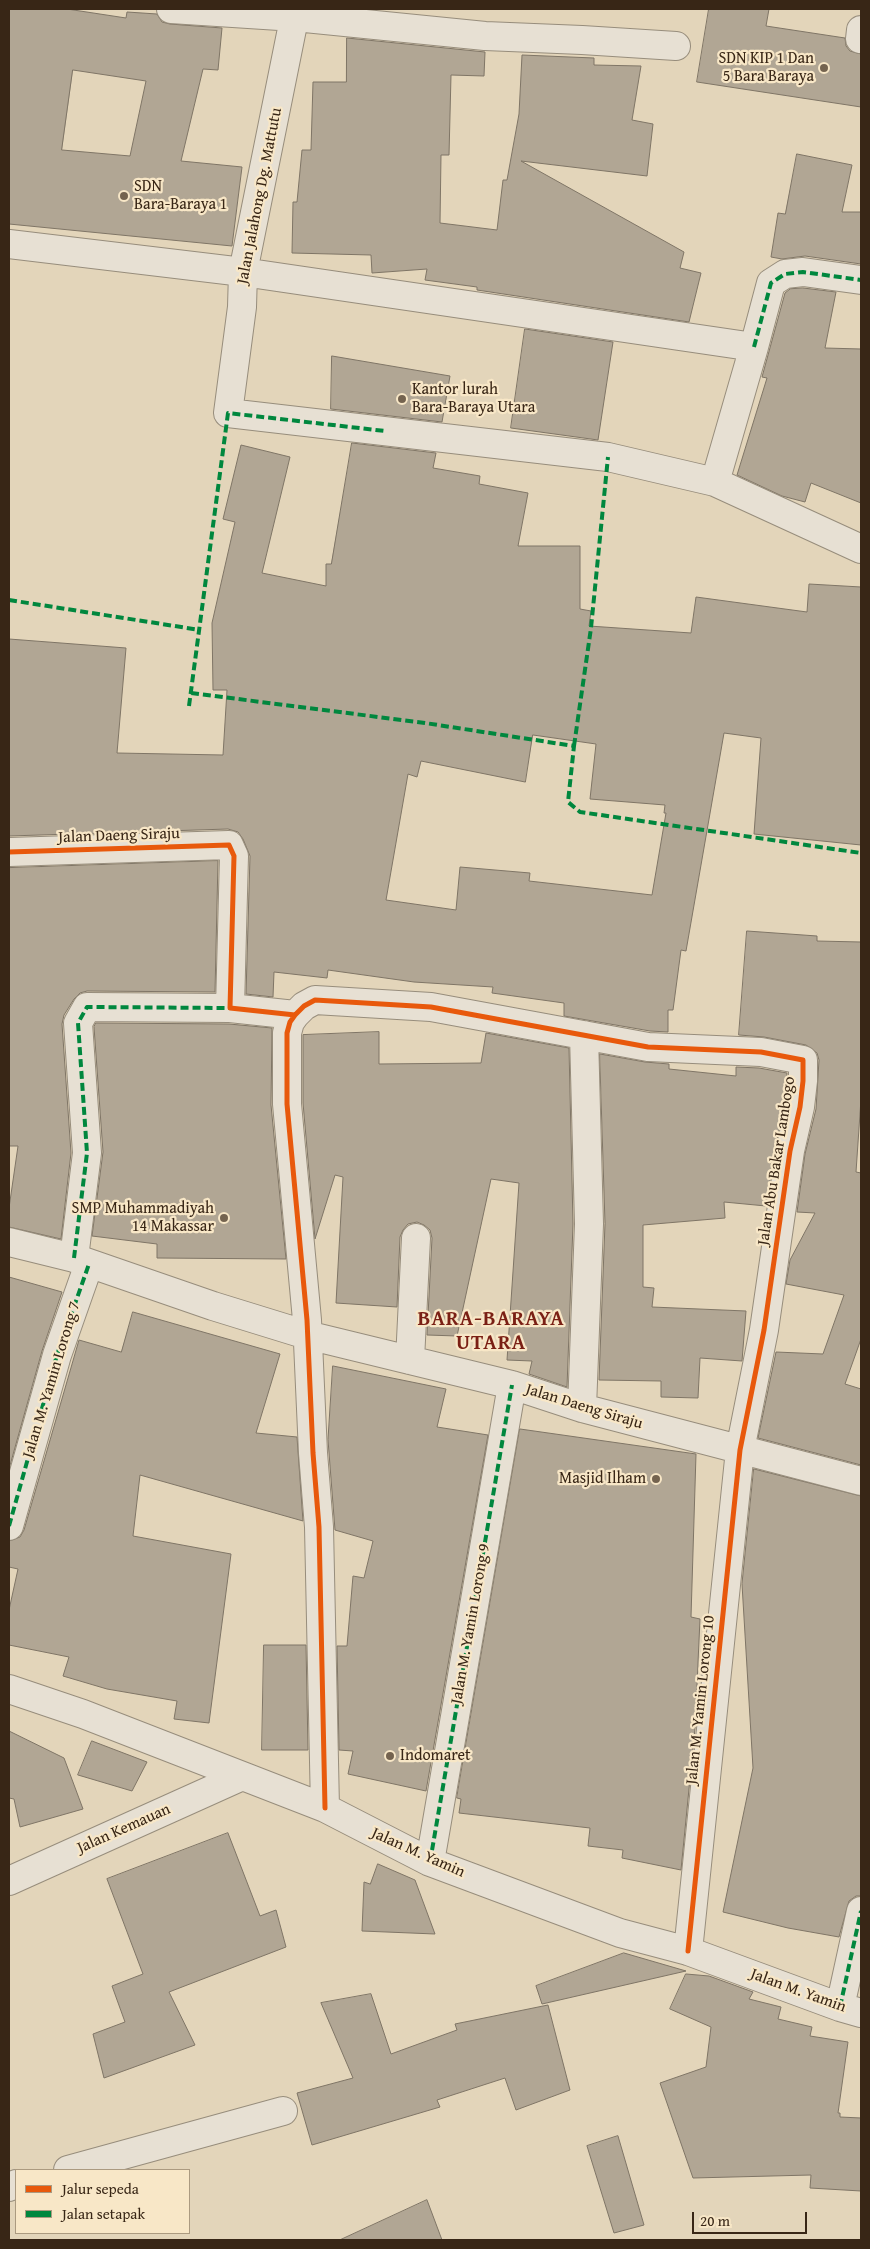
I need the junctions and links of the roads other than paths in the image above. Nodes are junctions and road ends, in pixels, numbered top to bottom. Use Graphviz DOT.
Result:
graph roads {
  1 [pos="171,9"];
  2 [pos="295,13"];
  3 [pos="676,46"];
  4 [pos="9,244"];
  5 [pos="243,272"];
  6 [pos="861,280"];
  7 [pos="754,347"];
  8 [pos="715,482"];
  9 [pos="861,549"];
  10 [pos="9,852"];
  11 [pos="230,1008"];
  12 [pos="295,1015"];
  13 [pos="584,1035"];
  14 [pos="416,1238"];
  15 [pos="9,1242"];
  16 [pos="82,1261"];
  17 [pos="307,1335"];
  18 [pos="410,1360"];
  19 [pos="512,1385"];
  20 [pos="582,1408"];
  21 [pos="740,1450"];
  22 [pos="861,1481"];
  23 [pos="9,1526"];
  24 [pos="9,1689"];
  25 [pos="240,1777"];
  26 [pos="325,1808"];
  27 [pos="430,1862"];
  28 [pos="9,1881"];
  29 [pos="861,1911"];
  30 [pos="688,1952"];
  31 [pos="851,2010"];
  32 [pos="283,2111"];
  33 [pos="72,2169"];
  1 -- 2 [label="street"];
  2 -- 3 [label="street"];
  2 -- 5 [label="street, Jalan Jalahong Dg. Mattutu"];
  4 -- 5 [label="street"];
  5 -- 7 [label="street"];
  5 -- 8 [label="street, Jalan Jalahong Dg. Mattutu"];
  6 -- 7 [label="street"];
  7 -- 8 [label="street"];
  8 -- 9 [label="street"];
  10 -- 11 [label="street, Jalan Daeng Siraju"];
  11 -- 12 [label="street"];
  11 -- 16 [label="street, Jalan M. Yamin Lorong 7"];
  12 -- 13 [label="street, Jalan Abu Bakar Lambogo"];
  12 -- 17 [label="street"];
  13 -- 20 [label="street"];
  13 -- 21 [label="street, Jalan Abu Bakar Lambogo"];
  14 -- 18 [label="street"];
  15 -- 16 [label="street, Jalan Daeng Siraju"];
  16 -- 17 [label="street, Jalan Daeng Siraju"];
  16 -- 23 [label="street, Jalan M. Yamin Lorong 7"];
  17 -- 18 [label="street, Jalan Daeng Siraju"];
  17 -- 26 [label="street"];
  18 -- 19 [label="street, Jalan Daeng Siraju"];
  19 -- 20 [label="street, Jalan Daeng Siraju"];
  19 -- 27 [label="street, Jalan M. Yamin Lorong 9"];
  20 -- 21 [label="street, Jalan Daeng Siraju"];
  21 -- 22 [label="street, Jalan Daeng Siraju"];
  21 -- 30 [label="street, Jalan M. Yamin Lorong 10"];
  24 -- 25 [label="street, Jalan M. Yamin"];
  25 -- 26 [label="street, Jalan M. Yamin"];
  25 -- 28 [label="street, Jalan Kemauan"];
  26 -- 27 [label="street, Jalan M. Yamin"];
  27 -- 30 [label="street, Jalan M. Yamin"];
  29 -- 31 [label="street"];
  30 -- 31 [label="street, Jalan M. Yamin"];
  32 -- 33 [label="street"];
}
